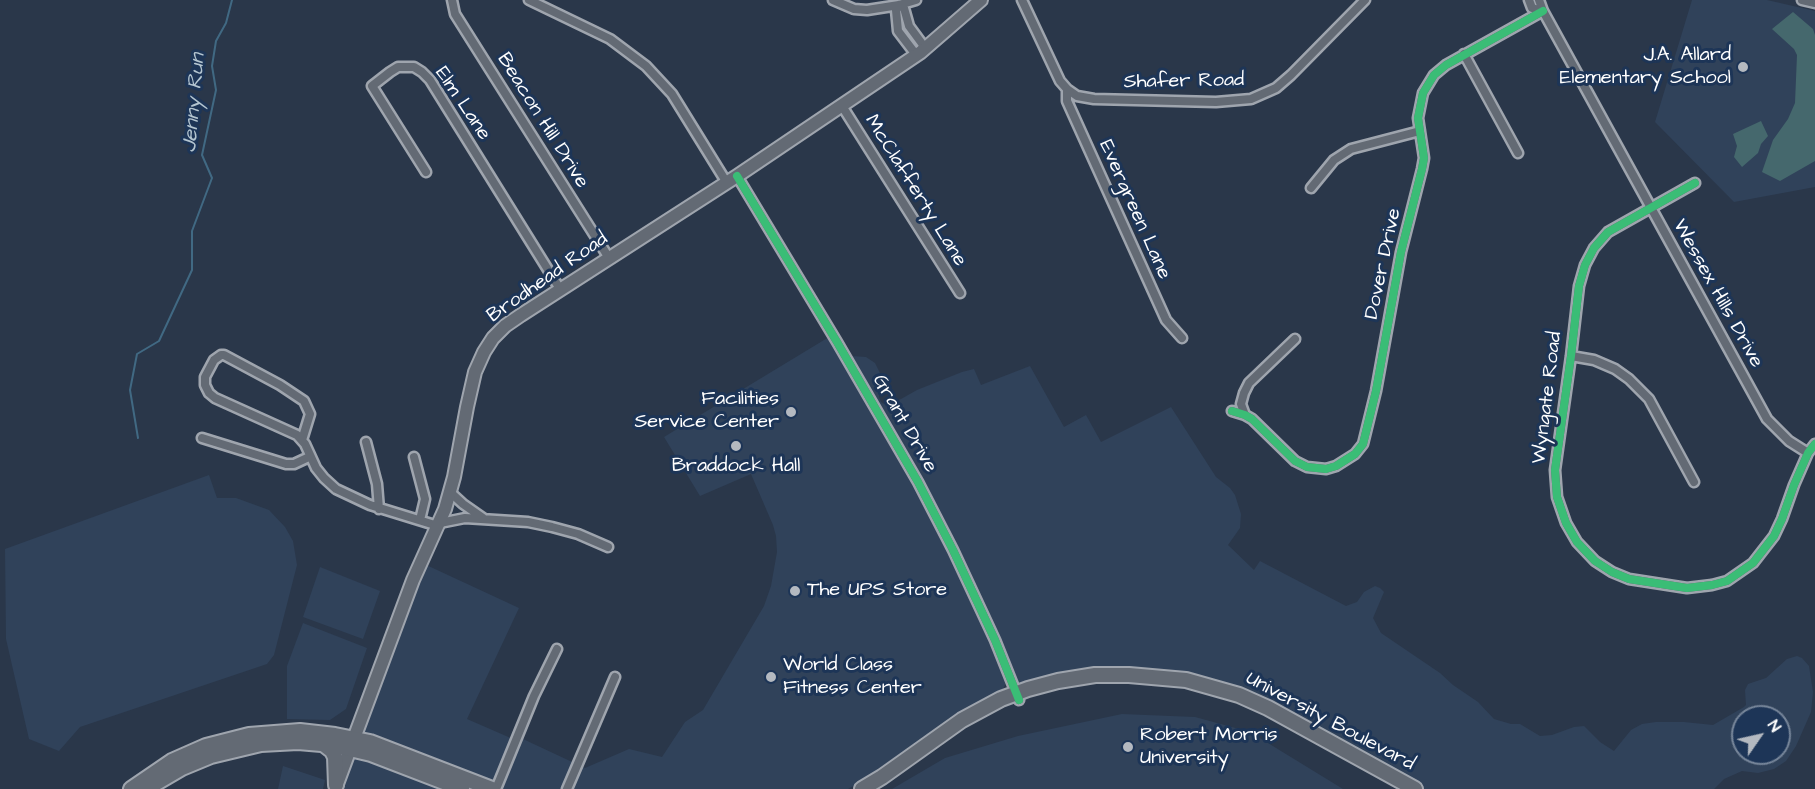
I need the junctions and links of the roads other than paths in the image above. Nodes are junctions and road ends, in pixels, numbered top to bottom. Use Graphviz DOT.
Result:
graph roads {
  1 [pos="452,0"];
  2 [pos="528,0"];
  3 [pos="833,0"];
  4 [pos="916,0"];
  5 [pos="981,0"];
  6 [pos="1022,0"];
  7 [pos="1365,0"];
  8 [pos="1539,0"];
  9 [pos="1802,0"];
  10 [pos="1815,3"];
  11 [pos="899,5"];
  12 [pos="1531,9"];
  13 [pos="1543,11"];
  14 [pos="921,52"];
  15 [pos="1464,54"];
  16 [pos="1067,89"];
  17 [pos="842,106"];
  18 [pos="1420,131"];
  19 [pos="1518,153"];
  20 [pos="426,172"];
  21 [pos="732,179"];
  22 [pos="1695,183"];
  23 [pos="1311,188"];
  24 [pos="1651,208"];
  25 [pos="609,258"];
  26 [pos="560,290"];
  27 [pos="960,293"];
  28 [pos="1182,338"];
  29 [pos="1295,339"];
  30 [pos="1571,356"];
  31 [pos="1232,411"];
  32 [pos="1245,415"];
  33 [pos="202,438"];
  34 [pos="302,441"];
  35 [pos="366,442"];
  36 [pos="1815,444"];
  37 [pos="1808,453"];
  38 [pos="309,457"];
  39 [pos="414,457"];
  40 [pos="1694,482"];
  41 [pos="450,492"];
  42 [pos="379,508"];
  43 [pos="483,518"];
  44 [pos="420,520"];
  45 [pos="439,525"];
  46 [pos="608,547"];
  47 [pos="557,649"];
  48 [pos="615,677"];
  49 [pos="1018,696"];
  50 [pos="353,743"];
  51 [pos="323,744"];
  52 [pos="336,787"];
  53 [pos="131,789"];
  54 [pos="146,789"];
  55 [pos="462,789"];
  56 [pos="494,789"];
  57 [pos="567,789"];
  58 [pos="862,789"];
  59 [pos="878,789"];
  60 [pos="1398,789"];
  61 [pos="1415,789"];
  1 -- 25 [label="street, Beacon Hill Drive"];
  2 -- 21 [label="street"];
  3 -- 11 [label="street"];
  4 -- 11 [label="street"];
  5 -- 14 [label="main road, Brodhead Road"];
  6 -- 16 [label="street"];
  7 -- 16 [label="street, Shafer Road"];
  8 -- 13 [label="street, Wessex Hills Drive"];
  9 -- 10 [label="street"];
  11 -- 14 [label="street"];
  12 -- 13 [label="street, Dover Drive"];
  12 -- 15 [label="street, Dover Drive"];
  13 -- 24 [label="street, Wessex Hills Drive"];
  14 -- 17 [label="main road, Brodhead Road"];
  15 -- 18 [label="street, Dover Drive"];
  15 -- 19 [label="street"];
  16 -- 28 [label="street, Evergreen Lane"];
  17 -- 21 [label="main road, Brodhead Road"];
  17 -- 27 [label="street, McClafferty Lane"];
  18 -- 23 [label="street"];
  18 -- 32 [label="street, Dover Drive"];
  20 -- 26 [label="street, Elm Lane"];
  21 -- 25 [label="main road, Brodhead Road"];
  21 -- 49 [label="street, Grant Drive"];
  22 -- 24 [label="street, Wyngate Road"];
  24 -- 30 [label="street, Wyngate Road"];
  24 -- 37 [label="street, Wessex Hills Drive"];
  25 -- 26 [label="main road, Brodhead Road"];
  26 -- 41 [label="main road, Brodhead Road"];
  29 -- 32 [label="street"];
  30 -- 37 [label="street, Wyngate Road"];
  30 -- 40 [label="street"];
  31 -- 32 [label="street"];
  33 -- 38 [label="street"];
  34 -- 34 [label="street"];
  34 -- 38 [label="street"];
  35 -- 42 [label="street"];
  36 -- 37 [label="street, Wyngate Road"];
  38 -- 42 [label="street"];
  39 -- 44 [label="street"];
  41 -- 43 [label="street"];
  41 -- 45 [label="main road, Brodhead Road"];
  42 -- 44 [label="street"];
  43 -- 45 [label="street"];
  43 -- 46 [label="street"];
  44 -- 45 [label="street"];
  45 -- 50 [label="main road, Brodhead Road"];
  47 -- 56 [label="street"];
  48 -- 57 [label="street"];
  49 -- 58 [label="main road, University Boulevard"];
  49 -- 59 [label="main road, University Boulevard"];
  49 -- 60 [label="main road, University Boulevard"];
  49 -- 61 [label="main road, University Boulevard"];
  50 -- 51 [label="main road"];
  50 -- 52 [label="main road, Brodhead Road"];
  50 -- 53 [label="main road"];
  50 -- 55 [label="main road"];
  50 -- 56 [label="main road"];
  51 -- 52 [label="main road"];
  51 -- 54 [label="main road"];
}
